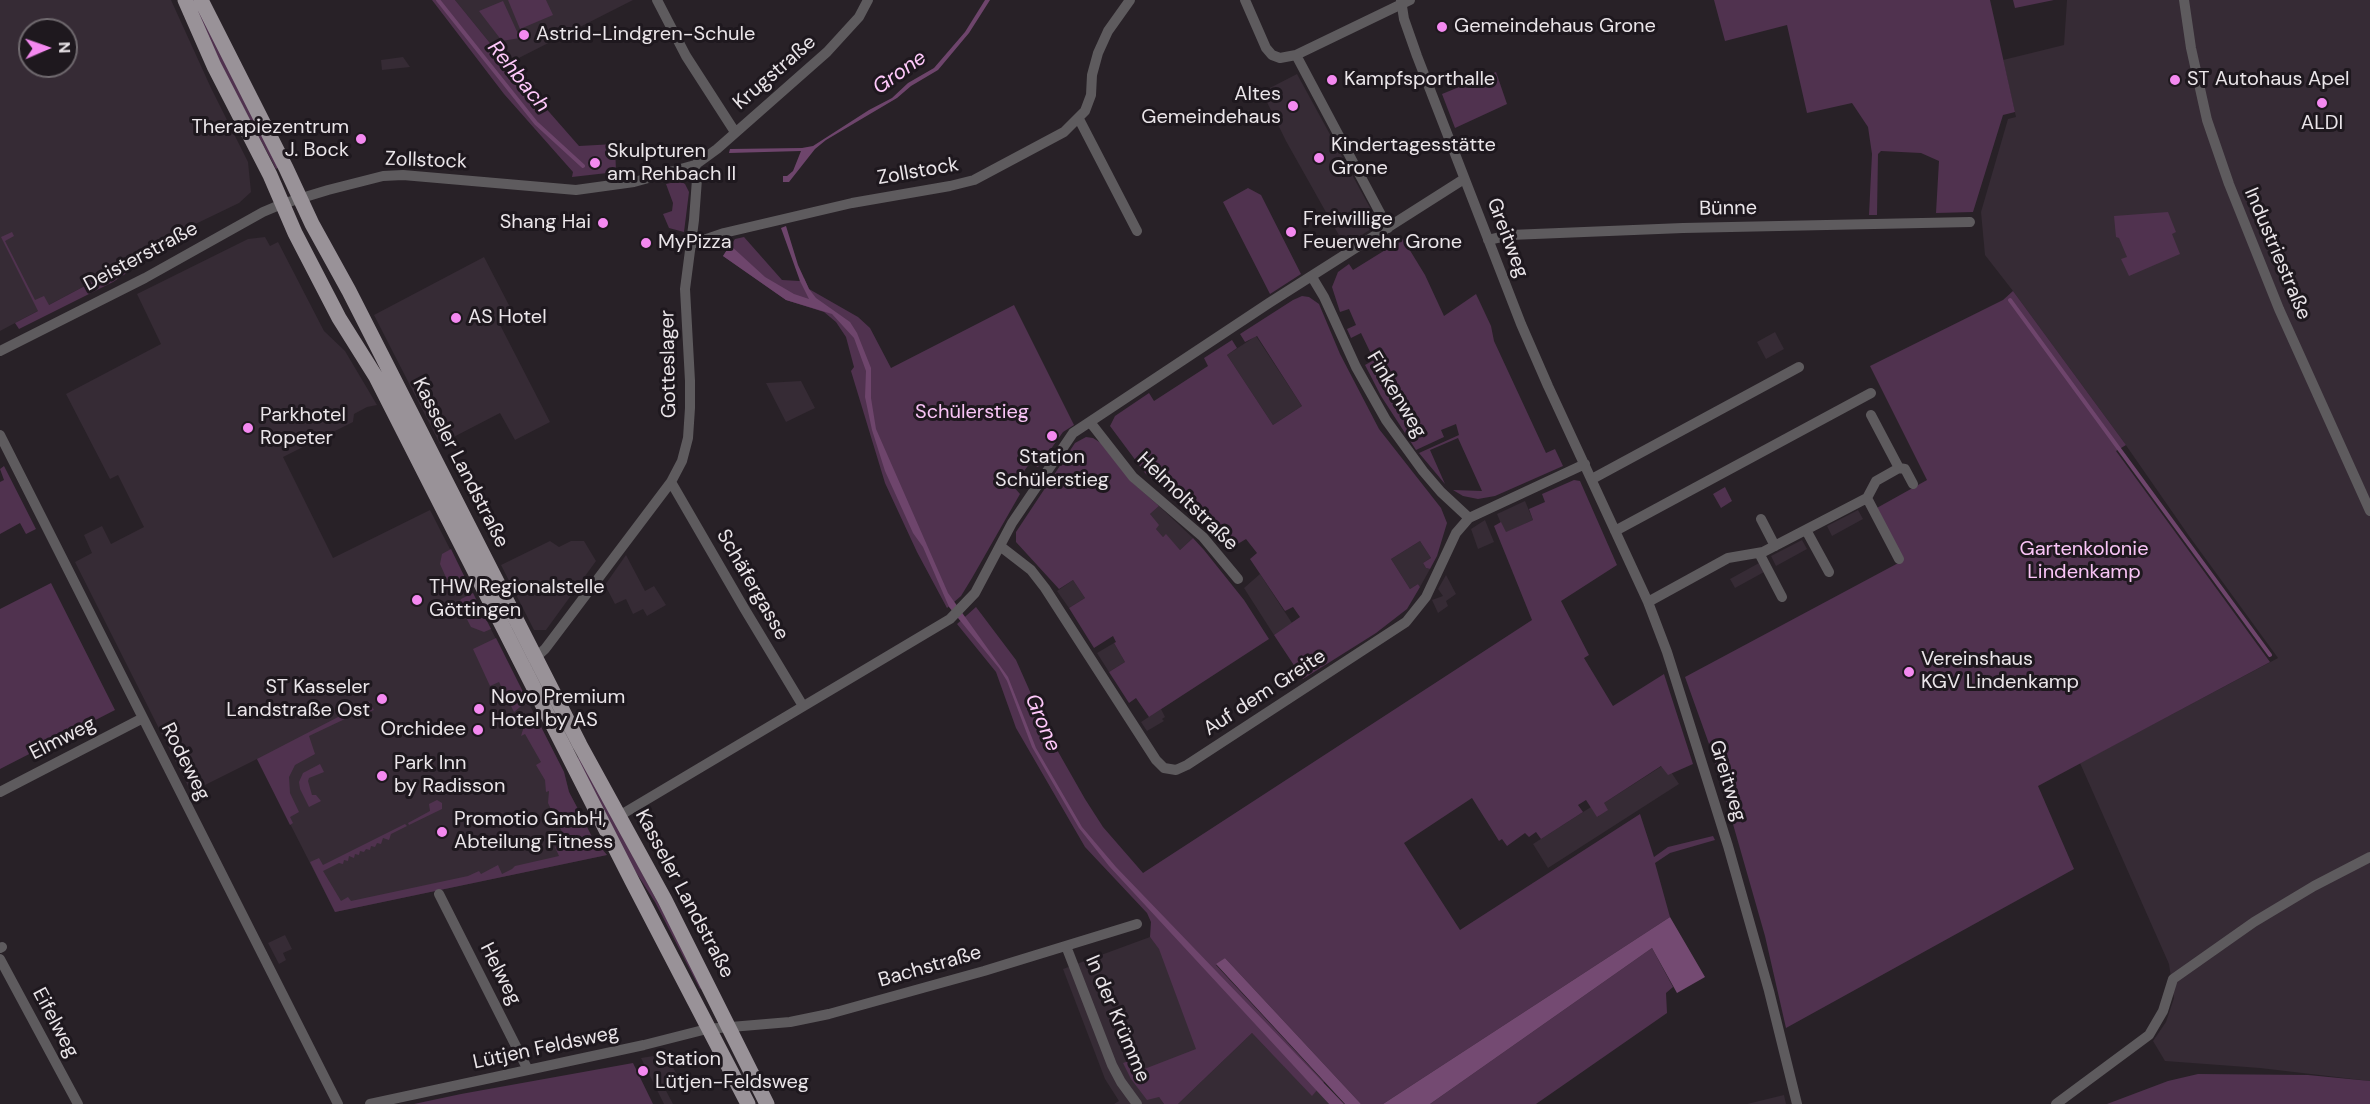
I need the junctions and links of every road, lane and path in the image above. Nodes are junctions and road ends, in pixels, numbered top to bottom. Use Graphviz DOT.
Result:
graph roads {
  1 [pos="185,0"];
  2 [pos="201,0"];
  3 [pos="657,0"];
  4 [pos="868,0"];
  5 [pos="1130,0"];
  6 [pos="1245,0"];
  7 [pos="2184,0"];
  8 [pos="1404,1"];
  9 [pos="1291,56"];
  10 [pos="1079,119"];
  11 [pos="735,132"];
  12 [pos="695,165"];
  13 [pos="1464,179"];
  14 [pos="300,199"];
  15 [pos="282,204"];
  16 [pos="1970,222"];
  17 [pos="1388,228"];
  18 [pos="1137,231"];
  19 [pos="1488,240"];
  20 [pos="692,244"];
  21 [pos="1312,277"];
  22 [pos="0,351"];
  23 [pos="1800,367"];
  24 [pos="1871,393"];
  25 [pos="1871,415"];
  26 [pos="1090,422"];
  27 [pos="0,435"];
  28 [pos="1585,464"];
  29 [pos="1899,468"];
  30 [pos="1592,479"];
  31 [pos="671,482"];
  32 [pos="1913,484"];
  33 [pos="1867,498"];
  34 [pos="2370,511"];
  35 [pos="1469,518"];
  36 [pos="1761,519"];
  37 [pos="1806,530"];
  38 [pos="1615,531"];
  39 [pos="1000,546"];
  40 [pos="1775,546"];
  41 [pos="1759,553"];
  42 [pos="1899,559"];
  43 [pos="1829,572"];
  44 [pos="1238,579"];
  45 [pos="1782,597"];
  46 [pos="1648,602"];
  47 [pos="535,658"];
  48 [pos="803,706"];
  49 [pos="143,718"];
  50 [pos="0,792"];
  51 [pos="619,816"];
  52 [pos="2370,856"];
  53 [pos="439,894"];
  54 [pos="1137,924"];
  55 [pos="1066,946"];
  56 [pos="0,959"];
  57 [pos="728,1026"];
  58 [pos="707,1029"];
  59 [pos="528,1070"];
  60 [pos="78,1104"];
  61 [pos="338,1104"];
  62 [pos="370,1104"];
  63 [pos="748,1104"];
  64 [pos="767,1104"];
  65 [pos="1137,1104"];
  66 [pos="1797,1104"];
  67 [pos="2056,1104"];
  1 -- 15 [label="main road, Kasseler Landstraße"];
  2 -- 14 [label="main road, Kasseler Landstraße"];
  3 -- 11 [label="street"];
  4 -- 11 [label="street, Krugstraße"];
  5 -- 10 [label="street"];
  6 -- 9 [label="street"];
  7 -- 34 [label="street, Industriestraße"];
  8 -- 9 [label="street"];
  8 -- 13 [label="street, Greitweg"];
  9 -- 17 [label="street"];
  10 -- 18 [label="street"];
  10 -- 20 [label="street, Zollstock"];
  11 -- 12 [label="street, Krugstraße"];
  12 -- 14 [label="street, Zollstock"];
  12 -- 20 [label="street, Gotteslager"];
  13 -- 17 [label="street"];
  13 -- 19 [label="street, Greitweg"];
  14 -- 15 [label="street, Deisterstraße"];
  14 -- 47 [label="main road, Kasseler Landstraße"];
  15 -- 22 [label="street, Deisterstraße"];
  15 -- 58 [label="main road, Kasseler Landstraße"];
  16 -- 19 [label="street, Bünne"];
  17 -- 21 [label="street"];
  19 -- 28 [label="street, Greitweg"];
  20 -- 31 [label="street, Gotteslager"];
  21 -- 26 [label="street"];
  21 -- 35 [label="street, Finkenweg"];
  23 -- 30 [label="street"];
  24 -- 38 [label="street"];
  25 -- 29 [label="street"];
  26 -- 39 [label="street"];
  26 -- 44 [label="street, Helmoltstraße"];
  27 -- 49 [label="street, Rodeweg"];
  28 -- 30 [label="street, Greitweg"];
  28 -- 35 [label="street, Auf dem Greite"];
  29 -- 32 [label="street"];
  29 -- 33 [label="street"];
  30 -- 38 [label="street, Greitweg"];
  31 -- 47 [label="street, Gotteslager"];
  31 -- 48 [label="street, Schäfergasse"];
  33 -- 37 [label="street"];
  33 -- 42 [label="street"];
  35 -- 39 [label="street, Auf dem Greite"];
  36 -- 40 [label="street"];
  37 -- 40 [label="street"];
  37 -- 43 [label="street"];
  38 -- 46 [label="street, Greitweg"];
  39 -- 48 [label="street"];
  40 -- 41 [label="street"];
  41 -- 45 [label="street"];
  41 -- 46 [label="street"];
  46 -- 66 [label="street, Greitweg"];
  47 -- 51 [label="main road, Kasseler Landstraße"];
  48 -- 51 [label="street"];
  49 -- 50 [label="street, Elmweg"];
  49 -- 61 [label="street, Rodeweg"];
  51 -- 57 [label="main road, Kasseler Landstraße"];
  52 -- 67 [label="street"];
  53 -- 59 [label="street, Helweg"];
  54 -- 55 [label="street, Bachstraße"];
  55 -- 57 [label="street, Bachstraße"];
  55 -- 65 [label="street, In der Krümme"];
  56 -- 60 [label="street, Eifelweg"];
  57 -- 58 [label="street, Lütjen Feldsweg"];
  57 -- 64 [label="main road, Kasseler Landstraße"];
  58 -- 59 [label="street, Lütjen Feldsweg"];
  58 -- 63 [label="main road, Kasseler Landstraße"];
  59 -- 62 [label="street, Lütjen Feldsweg"];
}
